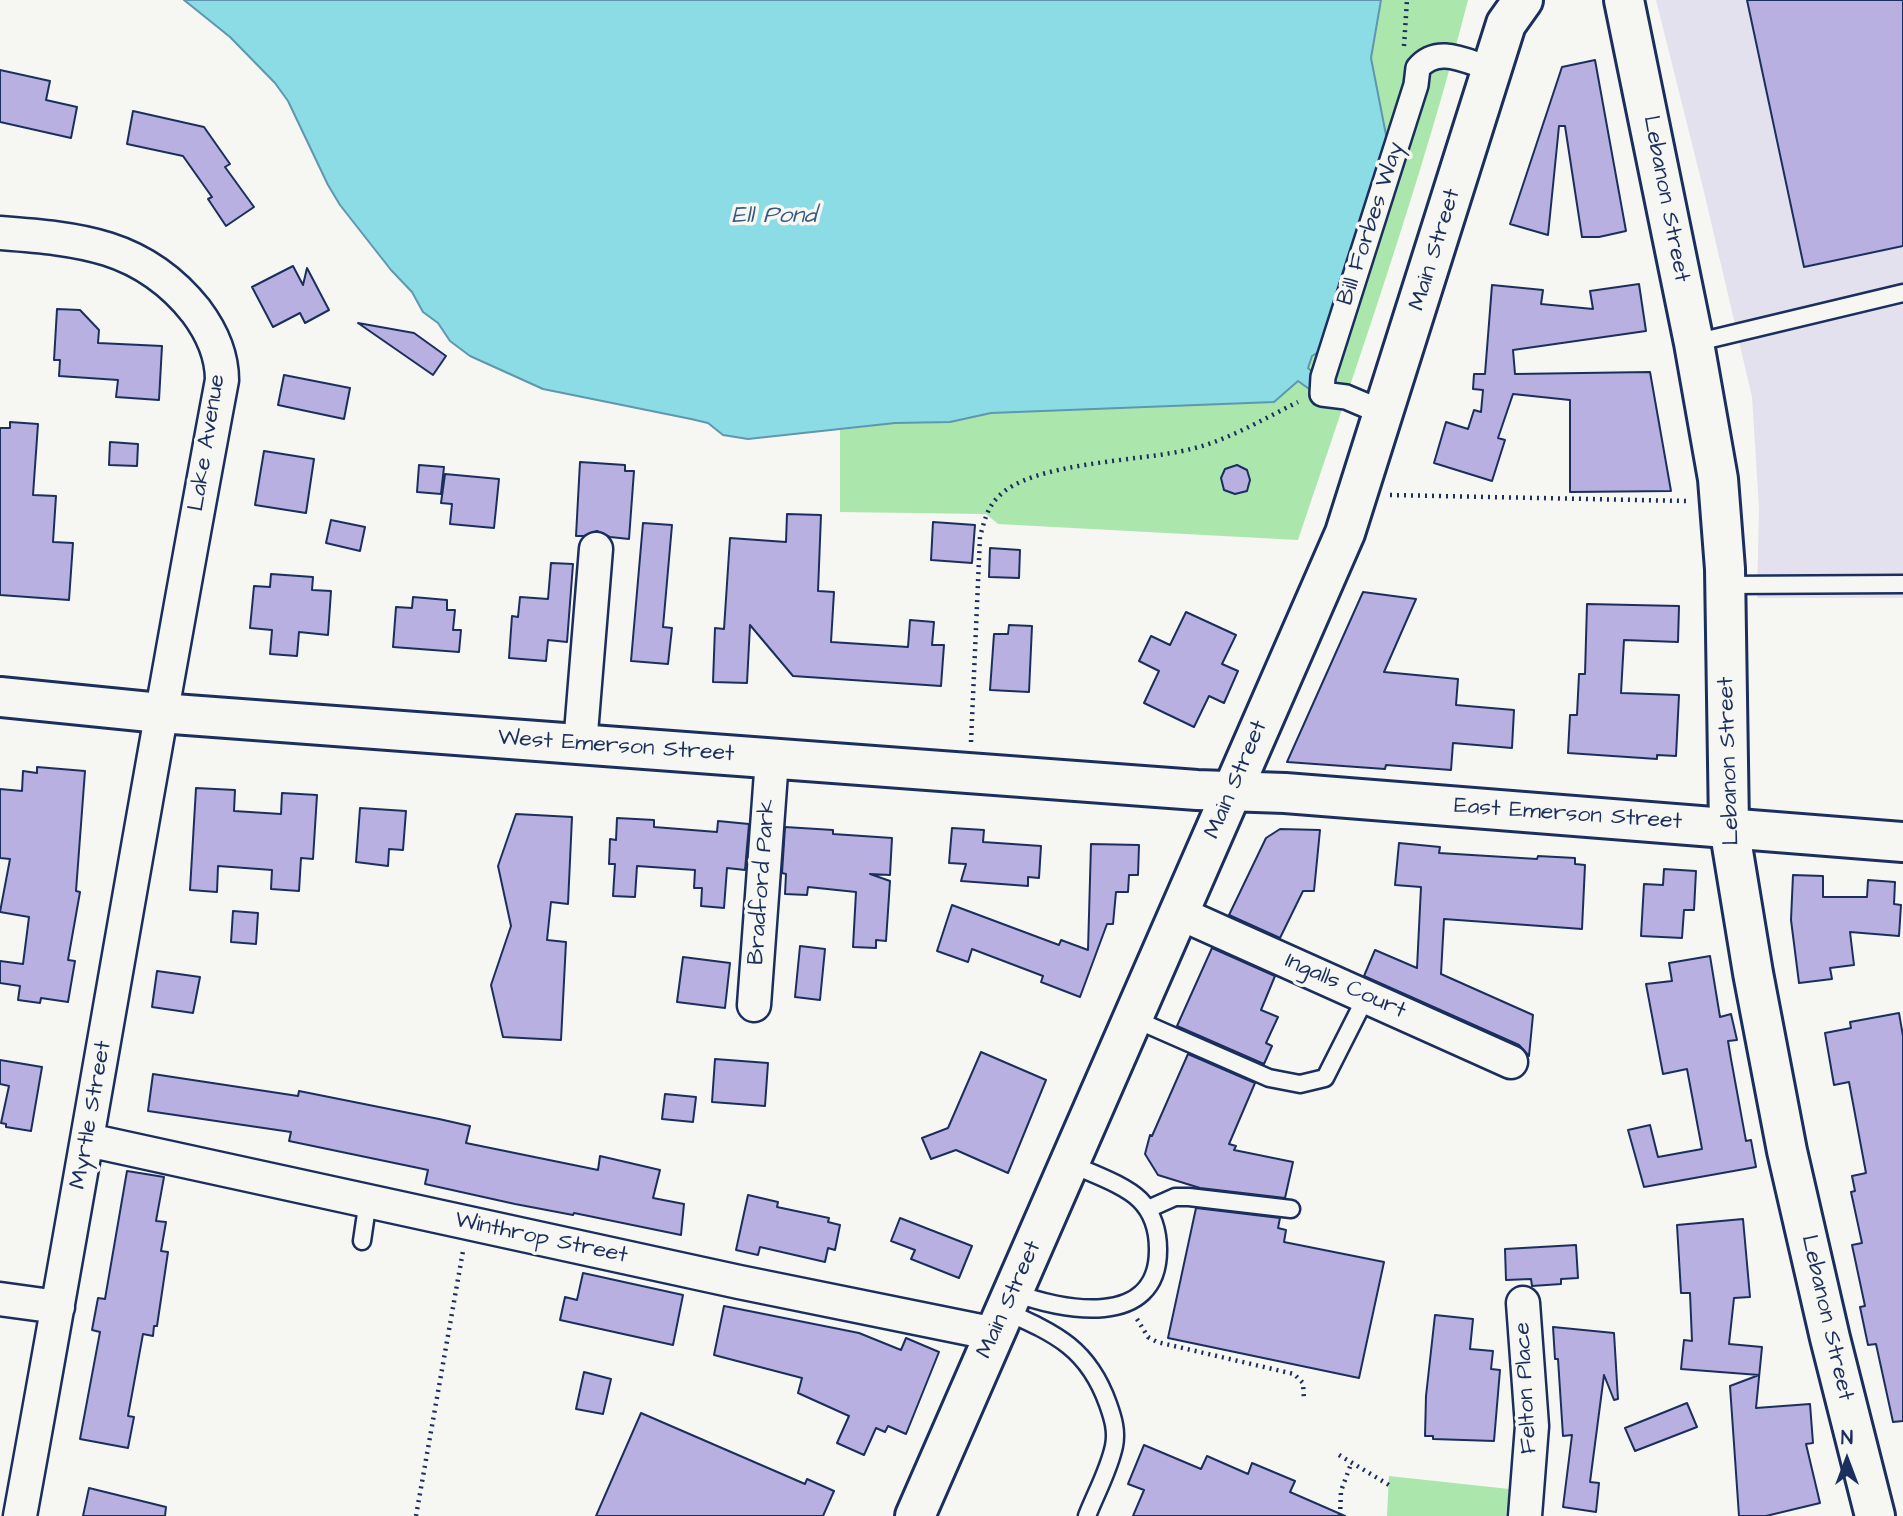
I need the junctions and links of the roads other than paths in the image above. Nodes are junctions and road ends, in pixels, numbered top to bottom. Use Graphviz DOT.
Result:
graph roads {
  1 [pos="1624,0"];
  2 [pos="1510,8"];
  3 [pos="1492,69"];
  4 [pos="0,233"];
  5 [pos="1903,293"];
  6 [pos="1694,343"];
  7 [pos="1384,413"];
  8 [pos="596,549"];
  9 [pos="1903,584"];
  10 [pos="1725,585"];
  11 [pos="0,697"];
  12 [pos="160,713"];
  13 [pos="580,744"];
  14 [pos="772,759"];
  15 [pos="1232,792"];
  16 [pos="1729,827"];
  17 [pos="1903,842"];
  18 [pos="1179,913"];
  19 [pos="1366,997"];
  20 [pos="754,1005"];
  21 [pos="1132,1018"];
  22 [pos="1511,1062"];
  23 [pos="88,1140"];
  24 [pos="1069,1163"];
  25 [pos="368,1200"];
  26 [pos="1148,1209"];
  27 [pos="1291,1209"];
  28 [pos="362,1241"];
  29 [pos="0,1299"];
  30 [pos="1523,1303"];
  31 [pos="58,1307"];
  32 [pos="1004,1312"];
  33 [pos="20,1516"];
  34 [pos="915,1516"];
  35 [pos="1087,1516"];
  36 [pos="1525,1516"];
  37 [pos="1875,1516"];
  1 -- 6 [label="main road, Lebanon Street"];
  2 -- 3 [label="main road, Main Street"];
  3 -- 7 [label="main road, Main Street"];
  3 -- 7 [label="street, Bill Forbes Way"];
  4 -- 12 [label="street, Lake Avenue"];
  5 -- 6 [label="lane"];
  6 -- 10 [label="main road, Lebanon Street"];
  7 -- 15 [label="main road, Main Street"];
  8 -- 13 [label="street"];
  9 -- 10 [label="lane"];
  10 -- 16 [label="main road, Lebanon Street"];
  11 -- 12 [label="main road, West Emerson Street"];
  12 -- 13 [label="main road, West Emerson Street"];
  12 -- 23 [label="street, Myrtle Street"];
  13 -- 14 [label="main road, West Emerson Street"];
  14 -- 15 [label="main road, West Emerson Street"];
  14 -- 20 [label="street, Bradford Park"];
  15 -- 16 [label="main road, East Emerson Street"];
  15 -- 18 [label="main road, Main Street"];
  16 -- 17 [label="main road, East Emerson Street"];
  16 -- 37 [label="main road, Lebanon Street"];
  18 -- 19 [label="street, Ingalls Court"];
  18 -- 21 [label="main road, Main Street"];
  19 -- 21 [label="lane"];
  19 -- 22 [label="street, Ingalls Court"];
  21 -- 24 [label="main road, Main Street"];
  23 -- 25 [label="street, Winthrop Street"];
  23 -- 31 [label="street, Myrtle Street"];
  24 -- 26 [label="lane"];
  24 -- 32 [label="main road, Main Street"];
  25 -- 28 [label="lane"];
  25 -- 32 [label="street, Winthrop Street"];
  26 -- 27 [label="lane"];
  26 -- 32 [label="lane"];
  29 -- 31 [label="street"];
  30 -- 36 [label="street, Felton Place"];
  31 -- 33 [label="street, Myrtle Street"];
  32 -- 34 [label="main road, Main Street"];
  32 -- 35 [label="lane"];
}
